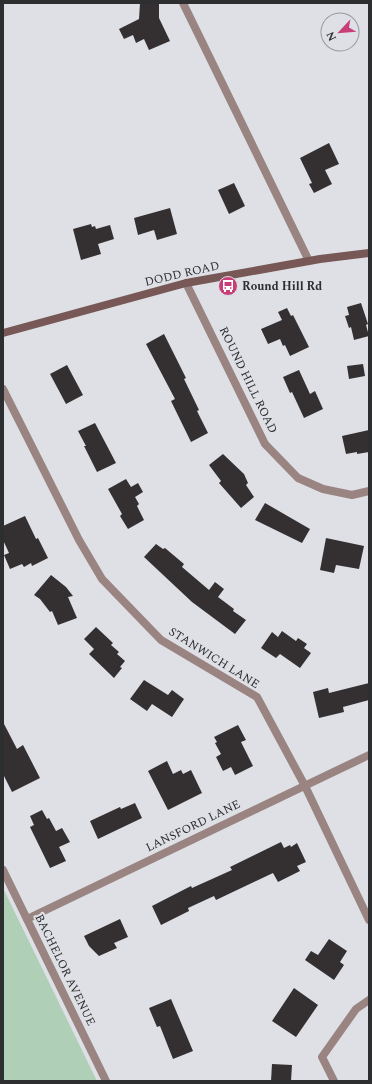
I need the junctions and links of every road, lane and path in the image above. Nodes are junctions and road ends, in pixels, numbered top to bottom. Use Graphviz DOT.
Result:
graph roads {
  1 [pos="183,3"];
  2 [pos="369,253"];
  3 [pos="309,261"];
  4 [pos="186,283"];
  5 [pos="3,333"];
  6 [pos="3,389"];
  7 [pos="369,491"];
  8 [pos="369,755"];
  9 [pos="305,786"];
  10 [pos="3,870"];
  11 [pos="26,919"];
  12 [pos="369,920"];
  13 [pos="369,1000"];
  14 [pos="106,1081"];
  15 [pos="334,1081"];
  1 -- 3 [label="street"];
  2 -- 3 [label="main road, DODD ROAD"];
  3 -- 4 [label="main road, DODD ROAD"];
  4 -- 5 [label="main road, DODD ROAD"];
  4 -- 7 [label="street, ROUND HILL ROAD"];
  6 -- 9 [label="street, STANWICH LANE"];
  8 -- 9 [label="street, LANSFORD LANE"];
  9 -- 11 [label="street, LANSFORD LANE"];
  9 -- 12 [label="street, STANWICH LANE"];
  10 -- 11 [label="street, BACHELOR AVENUE"];
  11 -- 14 [label="street, BACHELOR AVENUE"];
  13 -- 15 [label="street"];
}
